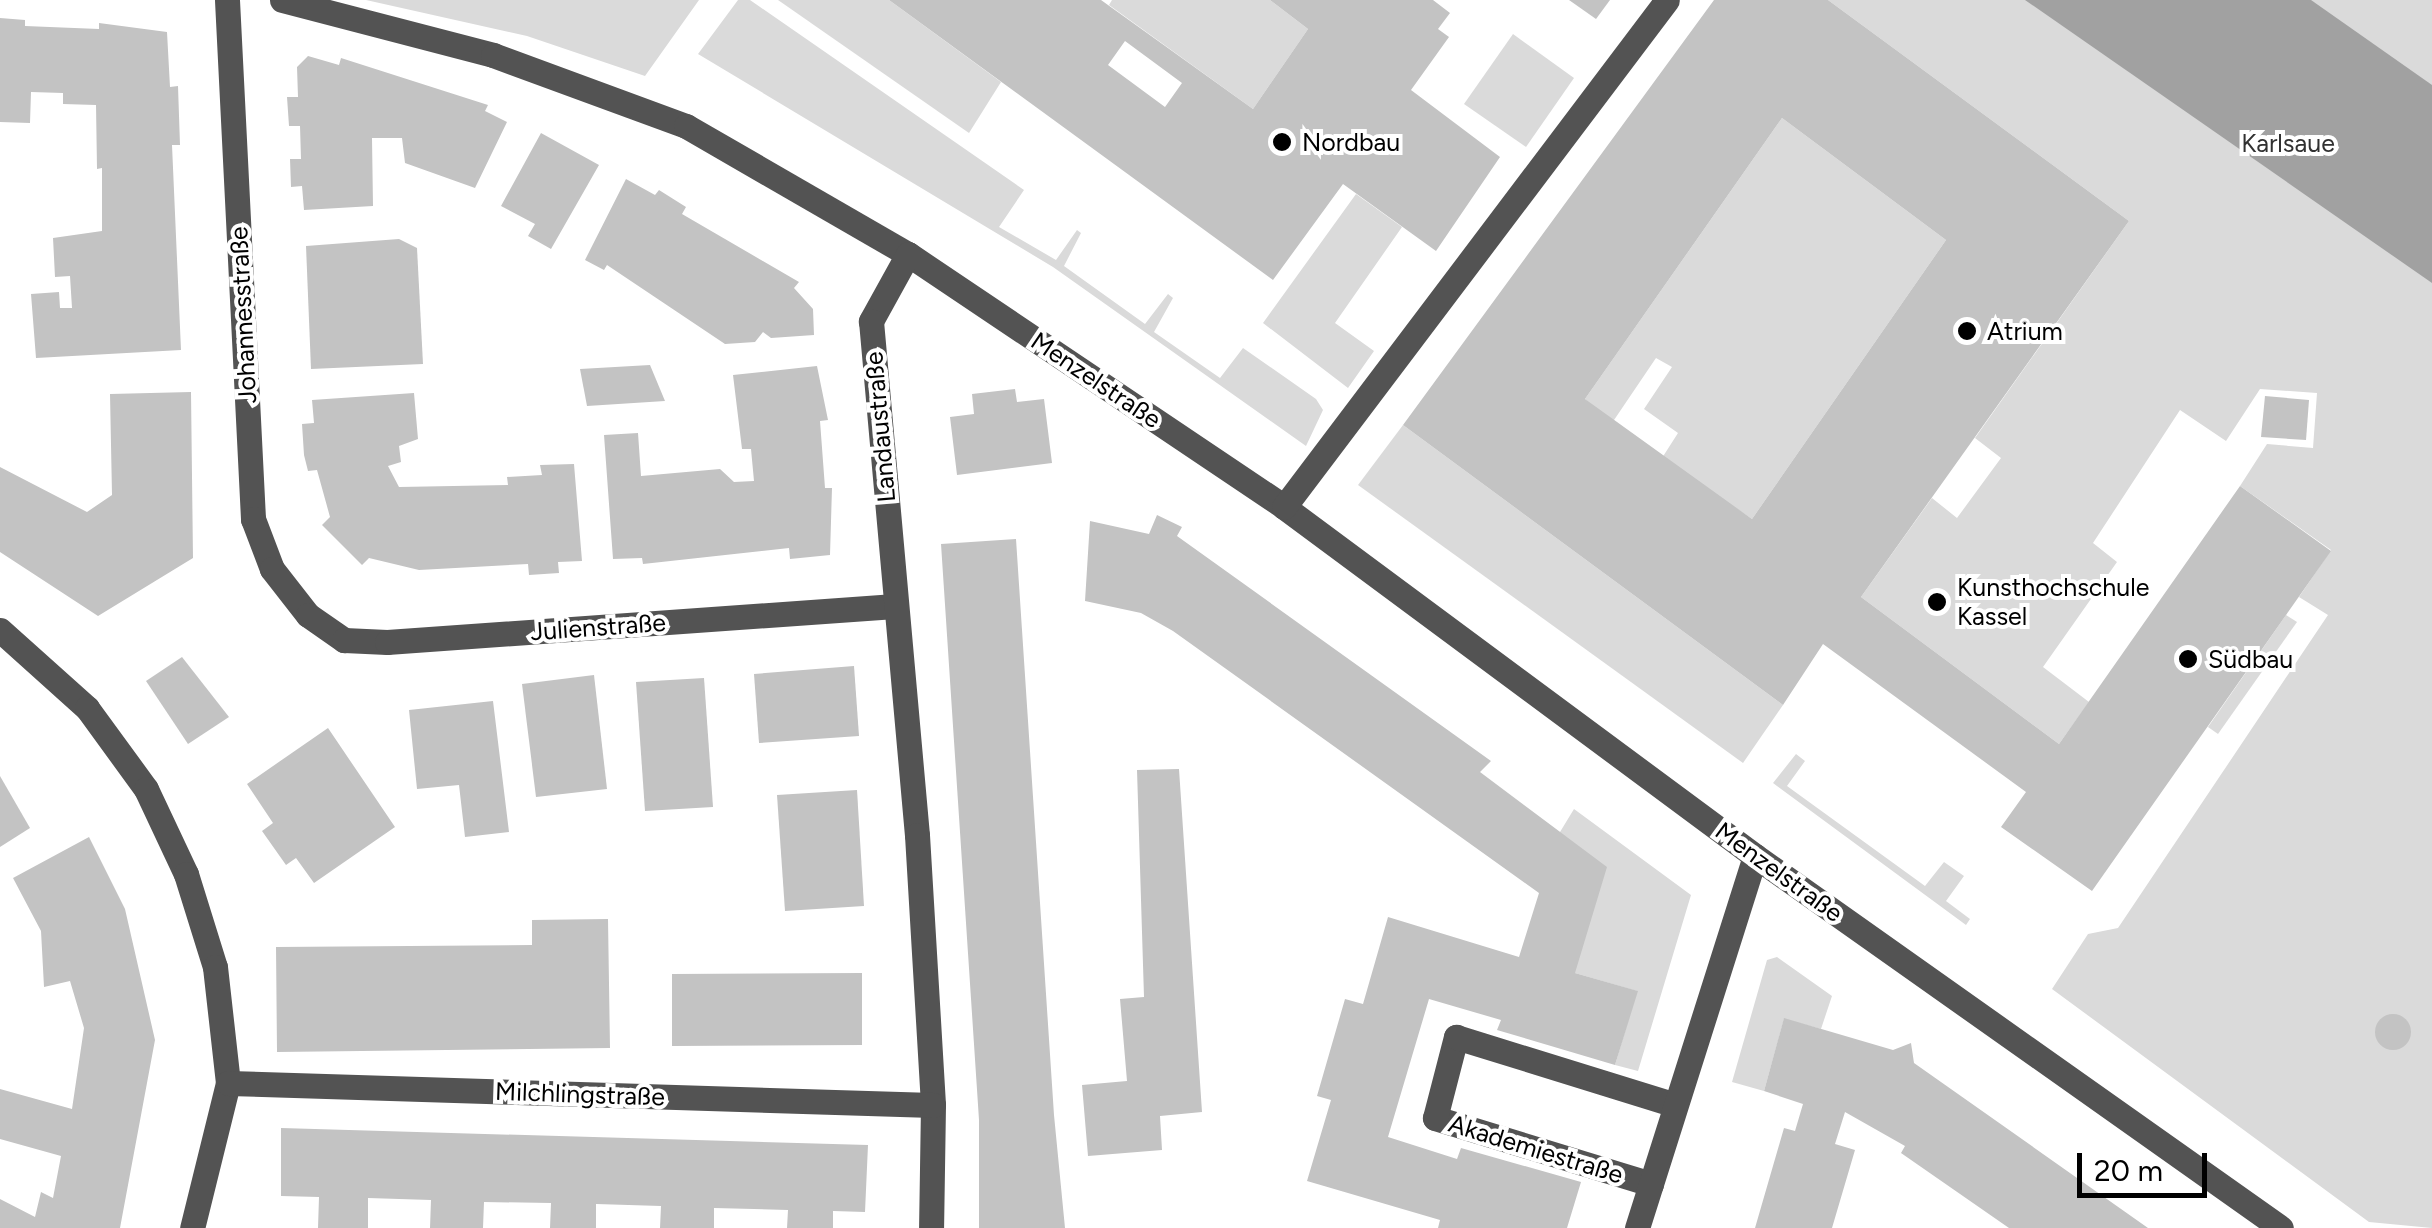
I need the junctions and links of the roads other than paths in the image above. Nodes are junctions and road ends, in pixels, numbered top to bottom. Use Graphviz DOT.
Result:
graph roads {
  1 [pos="228,0"];
  2 [pos="282,0"];
  3 [pos="1666,0"];
  4 [pos="908,254"];
  5 [pos="1284,506"];
  6 [pos="896,606"];
  7 [pos="308,614"];
  8 [pos="0,630"];
  9 [pos="1755,856"];
  10 [pos="228,1083"];
  11 [pos="932,1105"];
  12 [pos="1675,1105"];
  13 [pos="1650,1184"];
  14 [pos="192,1228"];
  15 [pos="931,1228"];
  16 [pos="1636,1228"];
  17 [pos="2281,1228"];
  1 -- 7 [label="street, Johannesstraße"];
  2 -- 4 [label="street"];
  3 -- 5 [label="street"];
  4 -- 5 [label="street, Menzelstraße"];
  4 -- 6 [label="street, Landaustraße"];
  5 -- 9 [label="street, Menzelstraße"];
  6 -- 7 [label="street, Julienstraße"];
  6 -- 11 [label="street, Landaustraße"];
  8 -- 10 [label="street"];
  9 -- 12 [label="street, Akademiestraße"];
  9 -- 17 [label="street, Menzelstraße"];
  10 -- 11 [label="street, Milchlingstraße"];
  10 -- 14 [label="street"];
  11 -- 15 [label="street, Landaustraße"];
  12 -- 13 [label="street, Akademiestraße"];
  12 -- 13 [label="street, Akademiestraße"];
  13 -- 16 [label="street, Akademiestraße"];
}
